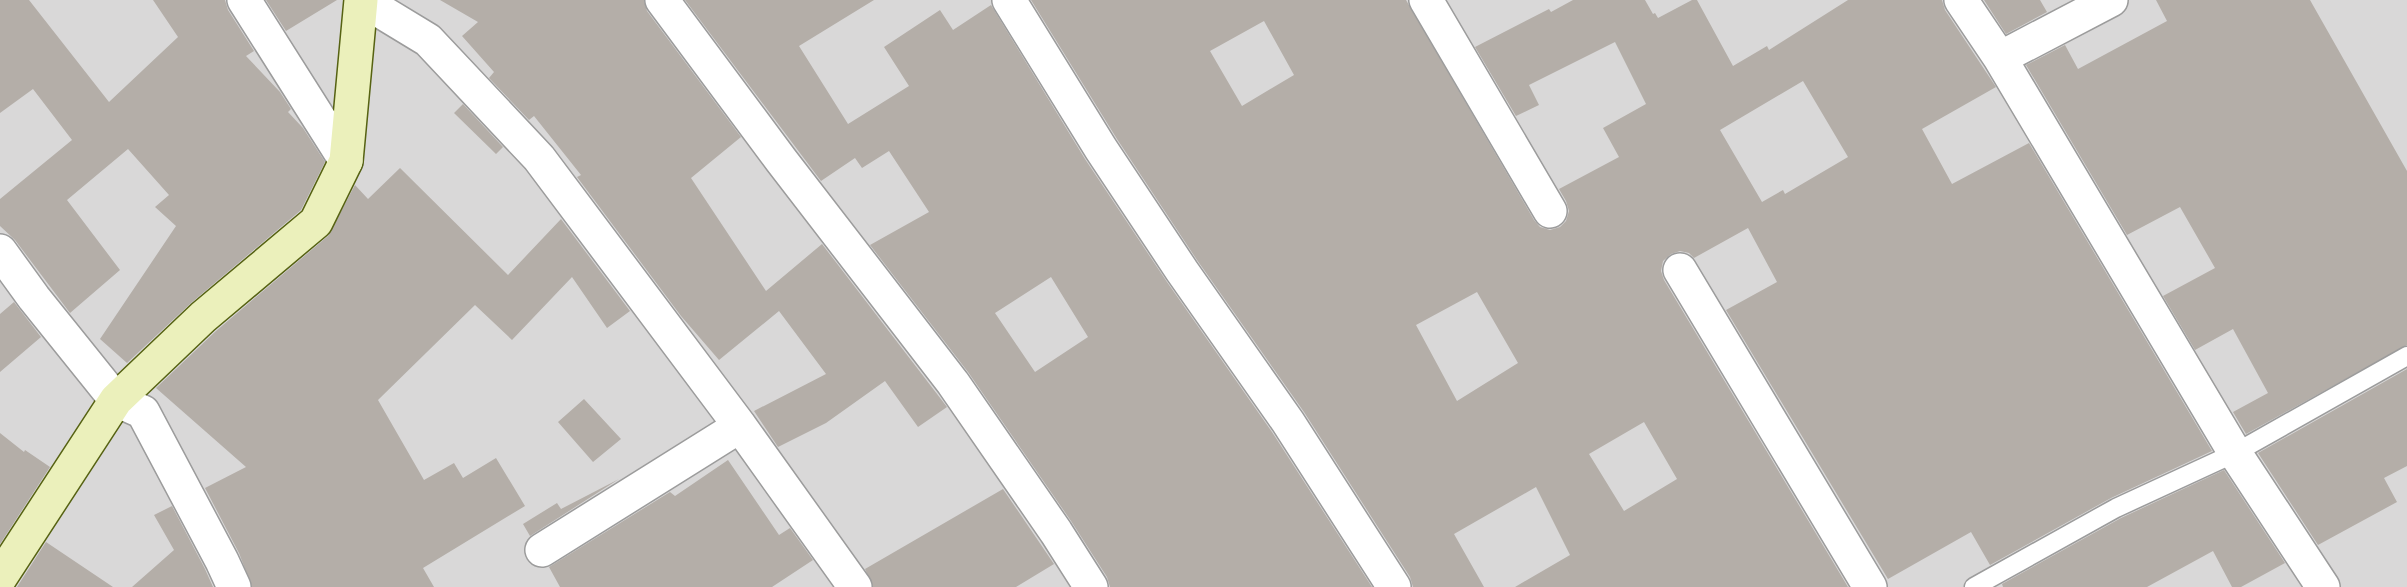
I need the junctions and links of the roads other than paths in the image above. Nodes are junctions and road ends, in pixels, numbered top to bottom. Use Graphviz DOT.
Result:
graph roads {
  1 [pos="244,0"];
  2 [pos="361,0"];
  3 [pos="662,0"];
  4 [pos="1009,0"];
  5 [pos="1426,0"];
  6 [pos="1961,0"];
  7 [pos="2111,0"];
  8 [pos="2000,58"];
  9 [pos="346,161"];
  10 [pos="1550,211"];
  11 [pos="0,251"];
  12 [pos="1680,270"];
  13 [pos="2407,356"];
  14 [pos="116,400"];
  15 [pos="740,426"];
  16 [pos="2235,453"];
  17 [pos="542,550"];
  18 [pos="0,578"];
  19 [pos="234,587"];
  20 [pos="855,587"];
  21 [pos="1091,587"];
  22 [pos="1394,587"];
  23 [pos="1870,587"];
  24 [pos="1974,587"];
  25 [pos="2322,587"];
  1 -- 9 [label="street"];
  2 -- 9 [label="street"];
  2 -- 15 [label="street"];
  3 -- 21 [label="street"];
  4 -- 22 [label="street"];
  5 -- 10 [label="street"];
  6 -- 8 [label="street"];
  7 -- 8 [label="street"];
  8 -- 16 [label="street"];
  9 -- 14 [label="street"];
  11 -- 14 [label="street"];
  12 -- 23 [label="street"];
  13 -- 16 [label="lane"];
  14 -- 18 [label="street"];
  14 -- 19 [label="street"];
  15 -- 17 [label="street"];
  15 -- 20 [label="street"];
  16 -- 24 [label="lane"];
  16 -- 25 [label="street"];
}
